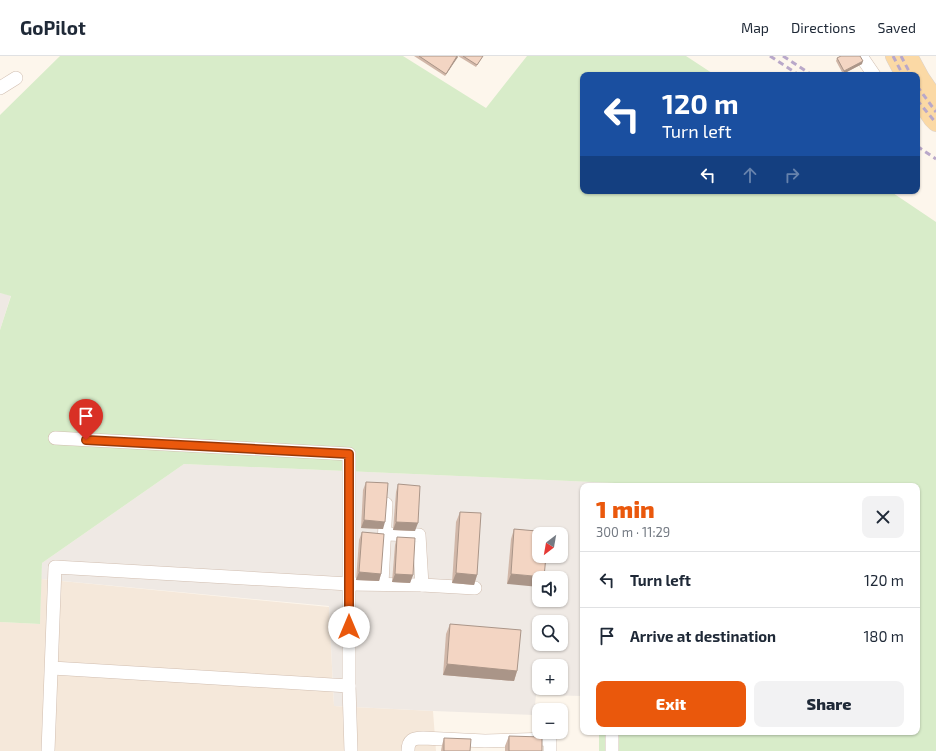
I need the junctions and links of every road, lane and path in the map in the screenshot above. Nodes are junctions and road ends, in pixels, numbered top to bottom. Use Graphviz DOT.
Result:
graph roads {
  1 [pos="861,56"];
  2 [pos="894,56"];
  3 [pos="909,56"];
  4 [pos="872,72"];
  5 [pos="902,72"];
  6 [pos="918,72"];
  7 [pos="920,76"];
  8 [pos="16,78"];
  9 [pos="0,88"];
  10 [pos="936,100"];
  11 [pos="920,101"];
  12 [pos="936,123"];
  13 [pos="55,438"];
  14 [pos="386,491"];
  15 [pos="385,534"];
  16 [pos="349,584"];
  17 [pos="382,584"];
  18 [pos="422,585"];
  19 [pos="475,588"];
  20 [pos="52,668"];
  21 [pos="349,686"];
  22 [pos="612,735"];
  23 [pos="485,746"];
  24 [pos="48,751"];
  25 [pos="351,751"];
  26 [pos="408,751"];
  27 [pos="550,751"];
  28 [pos="612,751"];
  1 -- 4 [label="street"];
  2 -- 5 [label="main road"];
  3 -- 6 [label="main road"];
  7 -- 10 [label="main road"];
  8 -- 9 [label="street"];
  11 -- 12 [label="main road"];
  13 -- 16 [label="street"];
  14 -- 15 [label="street"];
  15 -- 17 [label="street"];
  15 -- 18 [label="street"];
  16 -- 17 [label="street"];
  16 -- 20 [label="street"];
  16 -- 21 [label="street"];
  17 -- 18 [label="street"];
  18 -- 19 [label="street"];
  20 -- 21 [label="street"];
  20 -- 24 [label="street"];
  21 -- 25 [label="street"];
  22 -- 28 [label="street"];
  23 -- 26 [label="street"];
  23 -- 27 [label="street"];
}
